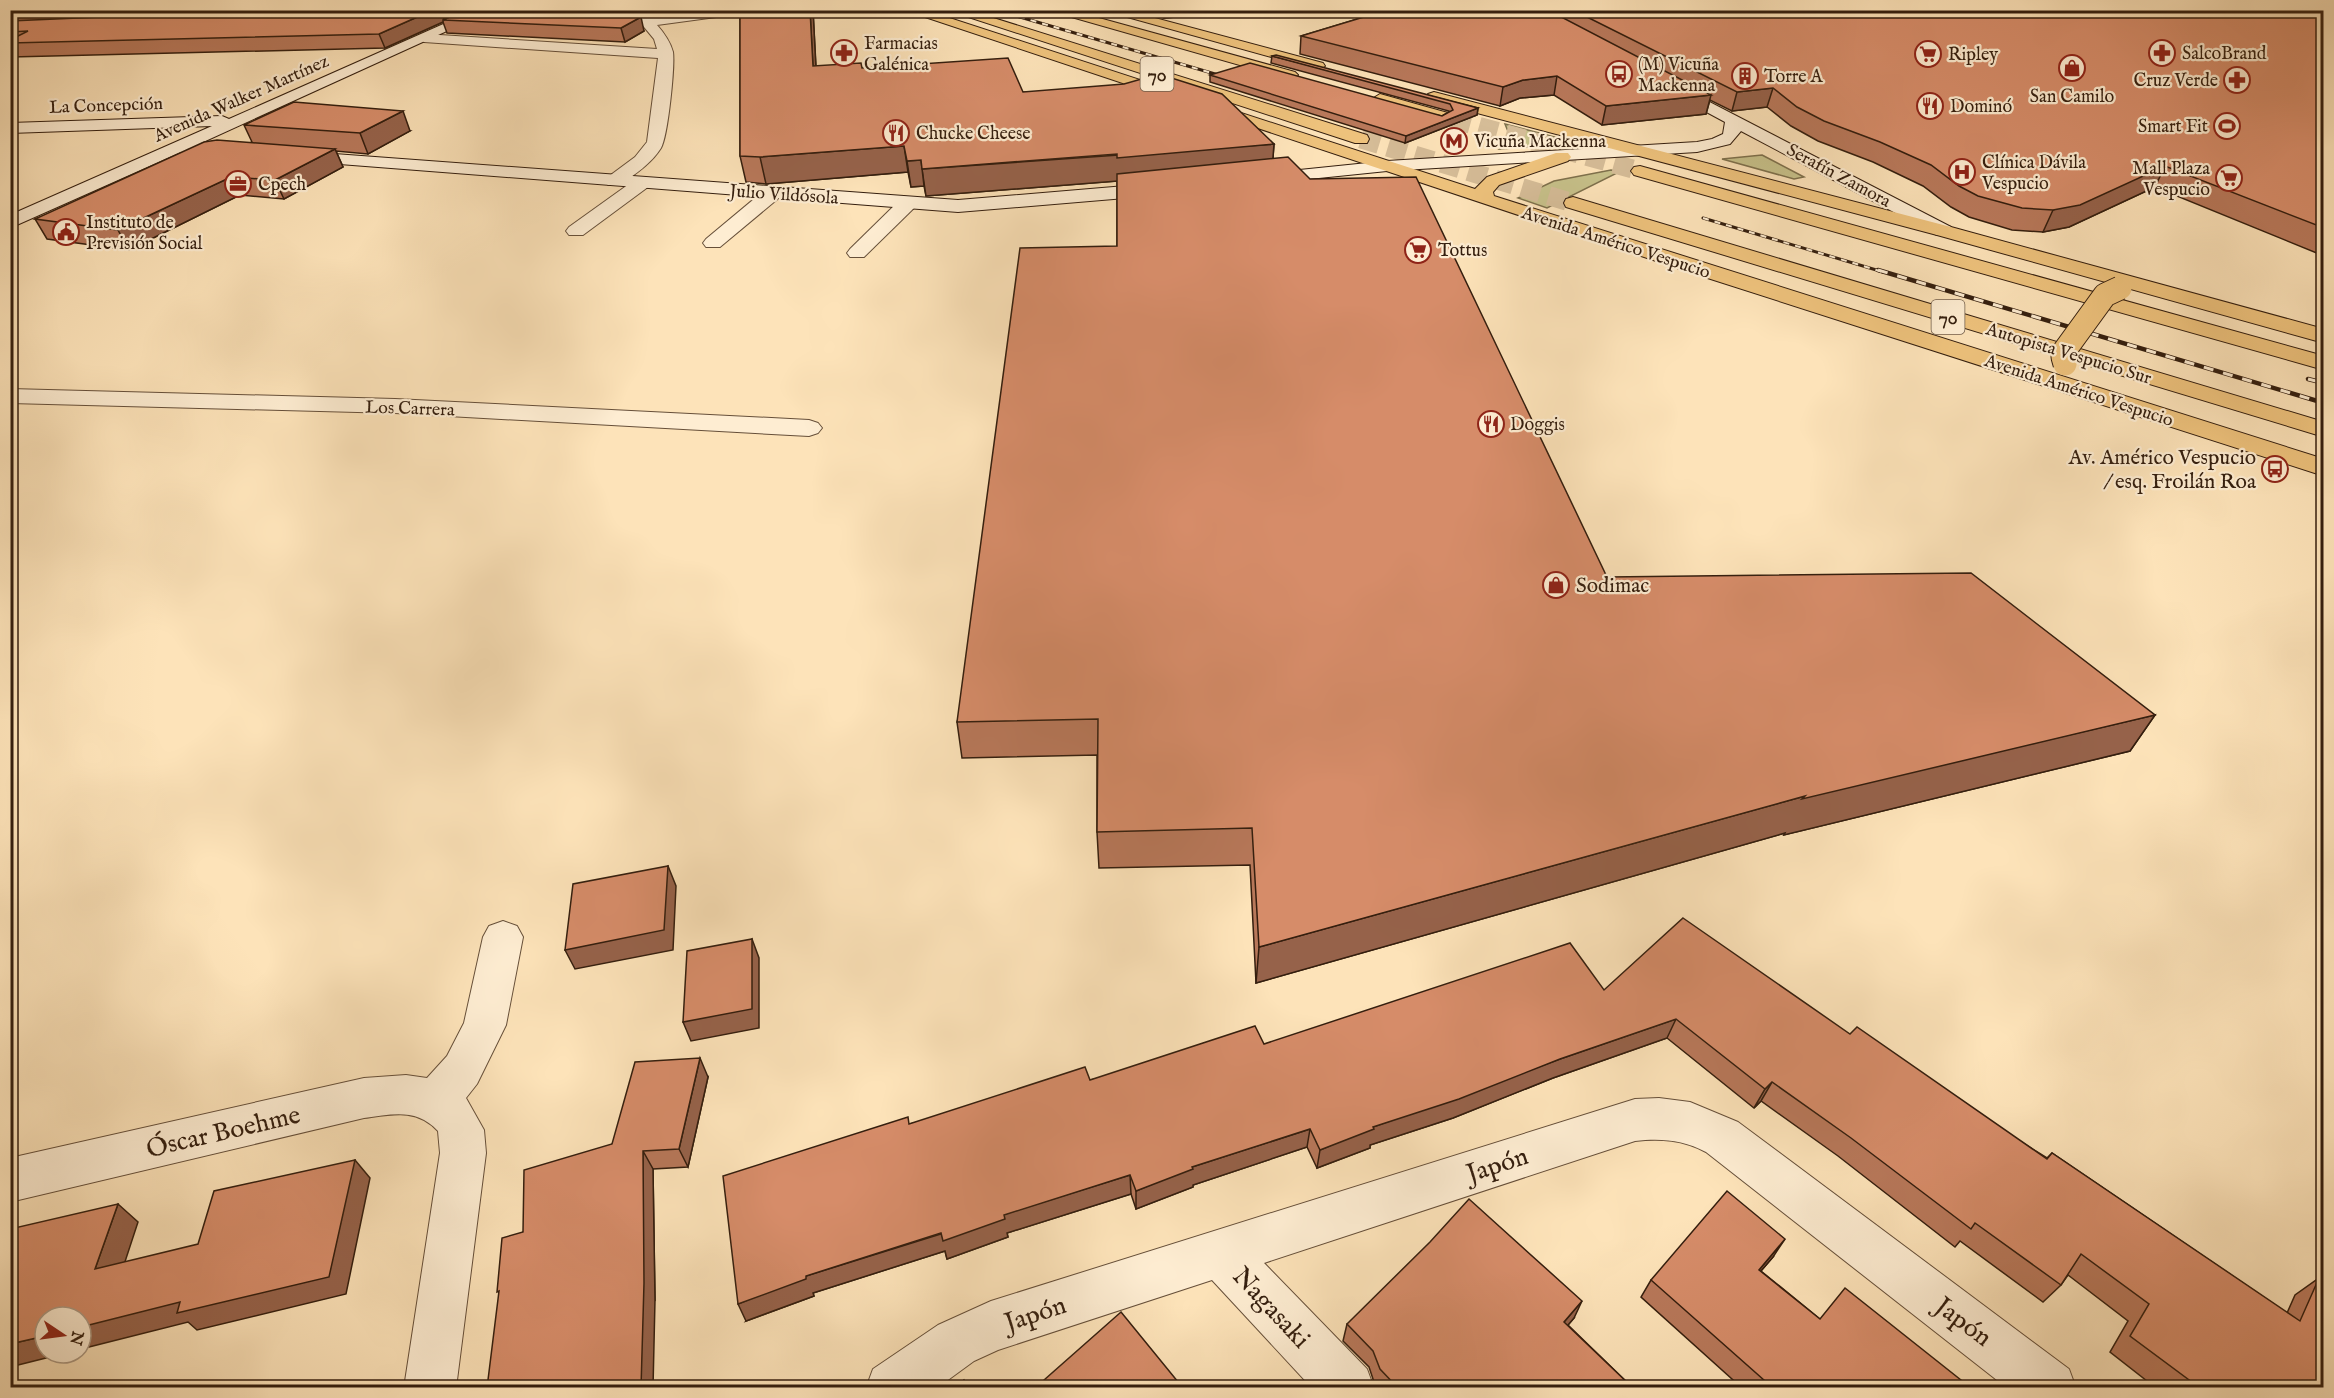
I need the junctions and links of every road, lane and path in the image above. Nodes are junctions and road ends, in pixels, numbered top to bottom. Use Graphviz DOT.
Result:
graph roads {
  1 [pos="730,10"];
  2 [pos="910,10"];
  3 [pos="953,10"];
  4 [pos="1053,10"];
  5 [pos="1108,10"];
  6 [pos="481,13"];
  7 [pos="1134,14"];
  8 [pos="642,16"];
  9 [pos="379,19"];
  10 [pos="424,38"];
  11 [pos="666,54"];
  12 [pos="1329,69"];
  13 [pos="1651,77"];
  14 [pos="1308,80"];
  15 [pos="1421,93"];
  16 [pos="1364,95"];
  17 [pos="1442,116"];
  18 [pos="1733,119"];
  19 [pos="239,121"];
  20 [pos="10,128"];
  21 [pos="1361,139"];
  22 [pos="180,147"];
  23 [pos="258,153"];
  24 [pos="282,155"];
  25 [pos="1562,156"];
  26 [pos="1640,161"];
  27 [pos="1387,166"];
  28 [pos="614,181"];
  29 [pos="1242,181"];
  30 [pos="642,183"];
  31 [pos="1184,187"];
  32 [pos="773,193"];
  33 [pos="1486,199"];
  34 [pos="908,203"];
  35 [pos="1573,203"];
  36 [pos="10,222"];
  37 [pos="576,231"];
  38 [pos="1944,231"];
  39 [pos="714,243"];
  40 [pos="857,253"];
  41 [pos="2130,286"];
  42 [pos="2324,336"];
  43 [pos="2324,363"];
  44 [pos="10,396"];
  45 [pos="2102,398"];
  46 [pos="809,428"];
  47 [pos="2324,430"];
  48 [pos="2324,468"];
  49 [pos="503,937"];
  50 [pos="436,1101"];
  51 [pos="10,1180"];
  52 [pos="1221,1253"];
  53 [pos="430,1388"];
  54 [pos="892,1388"];
  55 [pos="1348,1388"];
  56 [pos="2050,1388"];
  1 -- 8 [label="street"];
  2 -- 27 [label="main road, Avenida Américo Vespucio"];
  3 -- 21 [label="main road, 70"];
  4 -- 14 [label="main road, 70"];
  5 -- 7 [label="main road"];
  6 -- 9 [label="street"];
  6 -- 10 [label="street, Avenida Walker Martínez"];
  7 -- 12 [label="main road"];
  8 -- 11 [label="street"];
  10 -- 11 [label="street"];
  10 -- 19 [label="street, Avenida Walker Martínez"];
  11 -- 28 [label="street"];
  13 -- 18 [label="street, Serafín Zamora"];
  15 -- 26 [label="main road"];
  16 -- 17 [label="main road"];
  18 -- 26 [label="street"];
  18 -- 38 [label="street, Serafín Zamora"];
  19 -- 20 [label="street, La Concepción"];
  19 -- 22 [label="street, Avenida Walker Martínez"];
  22 -- 23 [label="street"];
  22 -- 36 [label="street, Avenida Walker Martínez"];
  24 -- 28 [label="street, Julio Vildósola"];
  25 -- 26 [label="street"];
  25 -- 27 [label="street"];
  25 -- 33 [label="main road"];
  26 -- 38 [label="main road"];
  26 -- 43 [label="main road"];
  27 -- 29 [label="street"];
  27 -- 33 [label="main road, Avenida Américo Vespucio"];
  28 -- 30 [label="street, Julio Vildósola"];
  30 -- 32 [label="street, Julio Vildósola"];
  30 -- 37 [label="street"];
  31 -- 34 [label="street, Julio Vildósola"];
  32 -- 34 [label="street, Julio Vildósola"];
  32 -- 39 [label="street"];
  33 -- 45 [label="main road, Avenida Américo Vespucio"];
  34 -- 40 [label="street"];
  35 -- 47 [label="main road, Autopista Vespucio Sur / 70"];
  38 -- 41 [label="main road"];
  41 -- 42 [label="main road"];
  41 -- 45 [label="main road, bridge"];
  44 -- 46 [label="street, Los Carrera"];
  45 -- 48 [label="main road, Avenida Américo Vespucio"];
  49 -- 50 [label="street"];
  50 -- 51 [label="street, Óscar Boehme"];
  50 -- 53 [label="street"];
  52 -- 54 [label="street, Japón"];
  52 -- 55 [label="street, Nagasaki"];
  52 -- 56 [label="street, Japón"];
}
